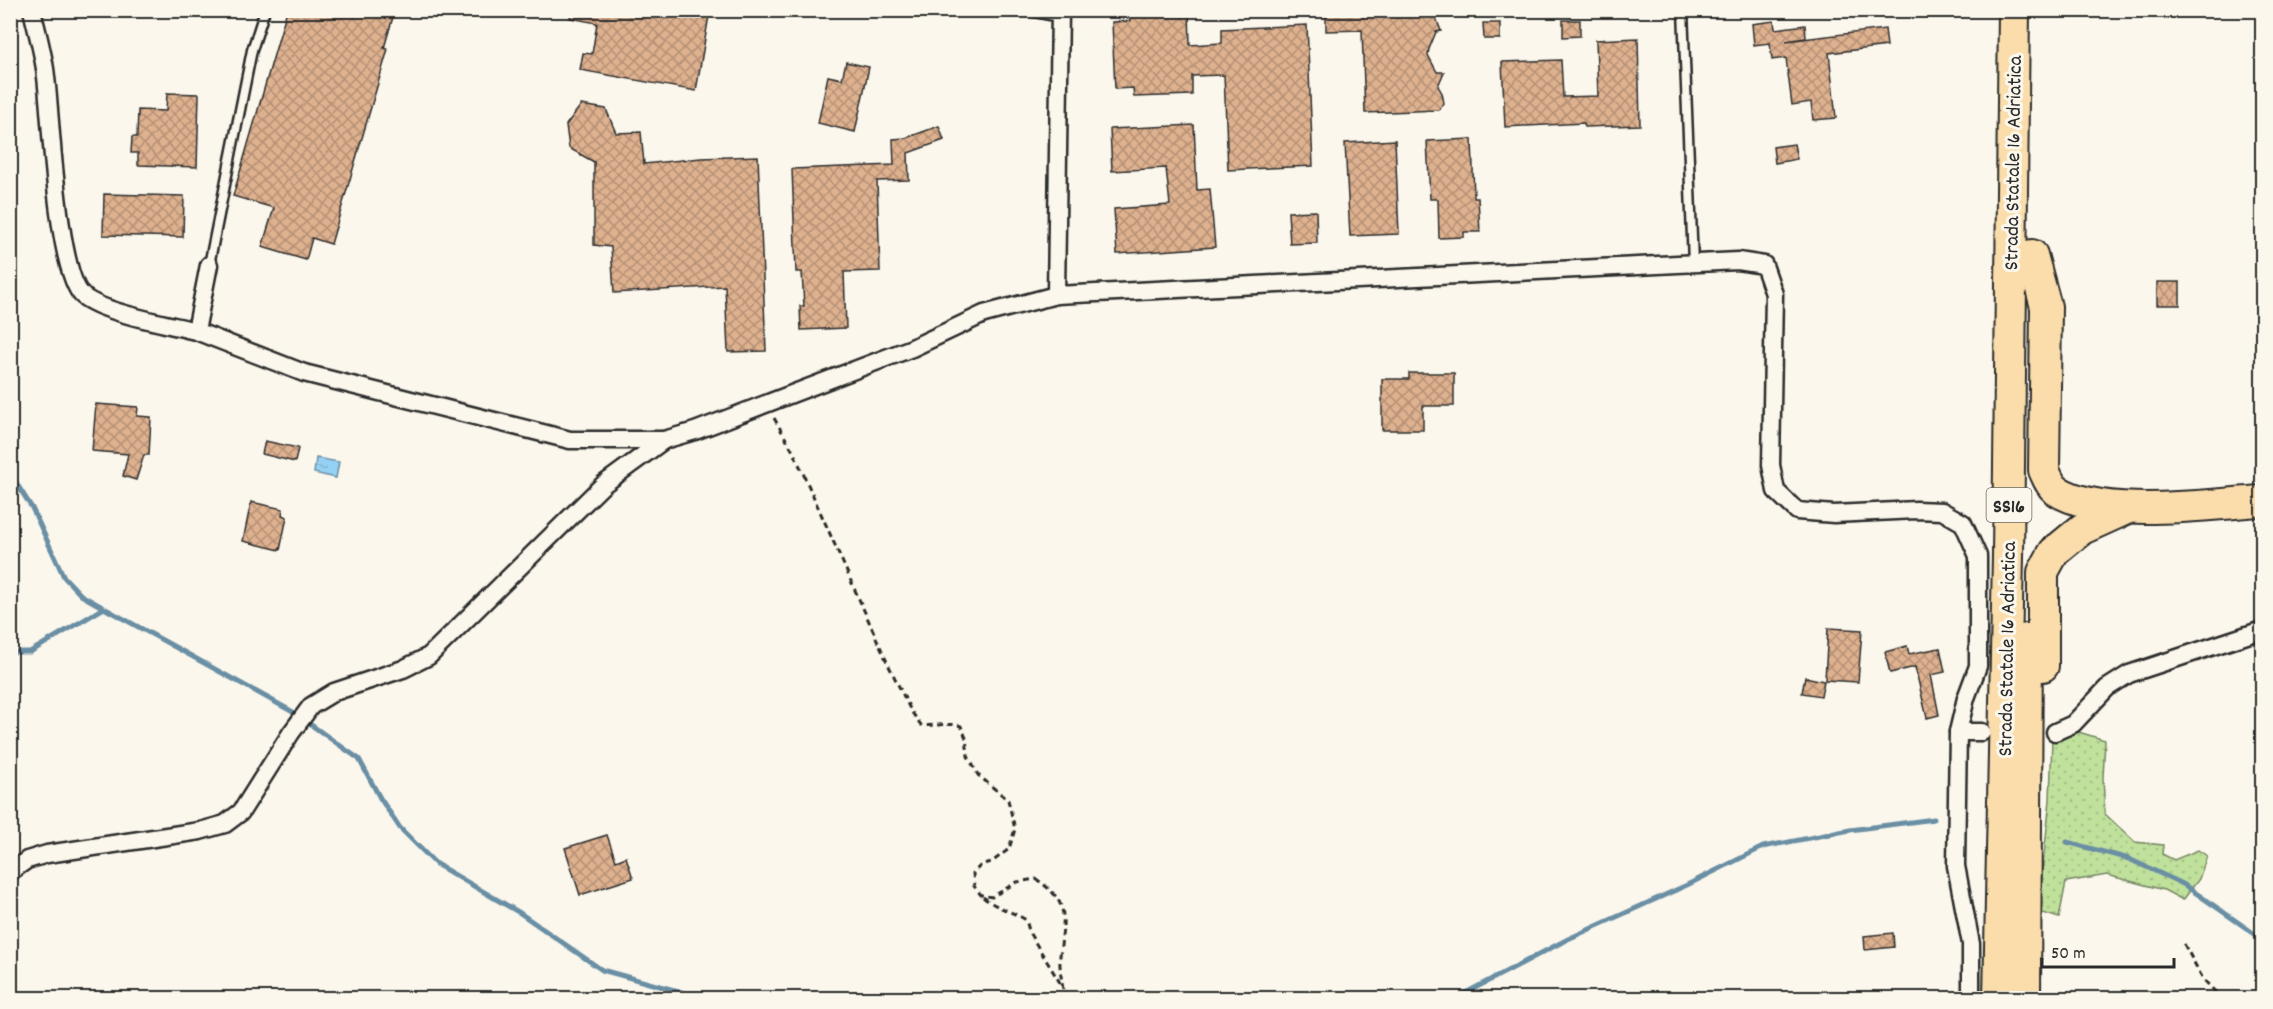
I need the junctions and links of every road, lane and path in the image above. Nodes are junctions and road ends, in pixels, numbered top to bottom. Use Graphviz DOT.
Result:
graph roads {
  1 [pos="32,10"];
  2 [pos="265,10"];
  3 [pos="1024,10"];
  4 [pos="1683,10"];
  5 [pos="2014,10"];
  6 [pos="2035,10"];
  7 [pos="1060,14"];
  8 [pos="2032,255"];
  9 [pos="1694,263"];
  10 [pos="209,265"];
  11 [pos="1056,295"];
  12 [pos="195,331"];
  13 [pos="760,405"];
  14 [pos="664,440"];
  15 [pos="2262,501"];
  16 [pos="2126,508"];
  17 [pos="2262,630"];
  18 [pos="2026,721"];
  19 [pos="1958,732"];
  20 [pos="1982,732"];
  21 [pos="2055,732"];
  22 [pos="10,872"];
  23 [pos="981,896"];
  24 [pos="2184,944"];
  25 [pos="1063,987"];
  26 [pos="1064,999"];
  27 [pos="1971,999"];
  28 [pos="1999,999"];
  29 [pos="2025,999"];
  30 [pos="2221,999"];
  1 -- 12 [label="street"];
  2 -- 10 [label="lane"];
  3 -- 7 [label="lane"];
  4 -- 9 [label="lane"];
  5 -- 28 [label="highway, Strada Statale 16 Adriatica / SS16"];
  6 -- 8 [label="highway, Strada Statale 16 Adriatica / SS16"];
  7 -- 11 [label="street"];
  8 -- 16 [label="highway"];
  8 -- 18 [label="highway, Strada Statale 16 Adriatica / SS16"];
  9 -- 11 [label="street"];
  9 -- 19 [label="street"];
  10 -- 12 [label="street"];
  11 -- 13 [label="street"];
  12 -- 14 [label="street"];
  13 -- 14 [label="street"];
  13 -- 23 [label="path"];
  14 -- 22 [label="street"];
  15 -- 16 [label="highway"];
  16 -- 18 [label="highway"];
  17 -- 21 [label="street"];
  18 -- 29 [label="highway, Strada Statale 16 Adriatica / SS16"];
  19 -- 20 [label="street"];
  19 -- 27 [label="street"];
  23 -- 25 [label="path"];
  23 -- 25 [label="path"];
  24 -- 30 [label="path"];
  25 -- 26 [label="path"];
}
